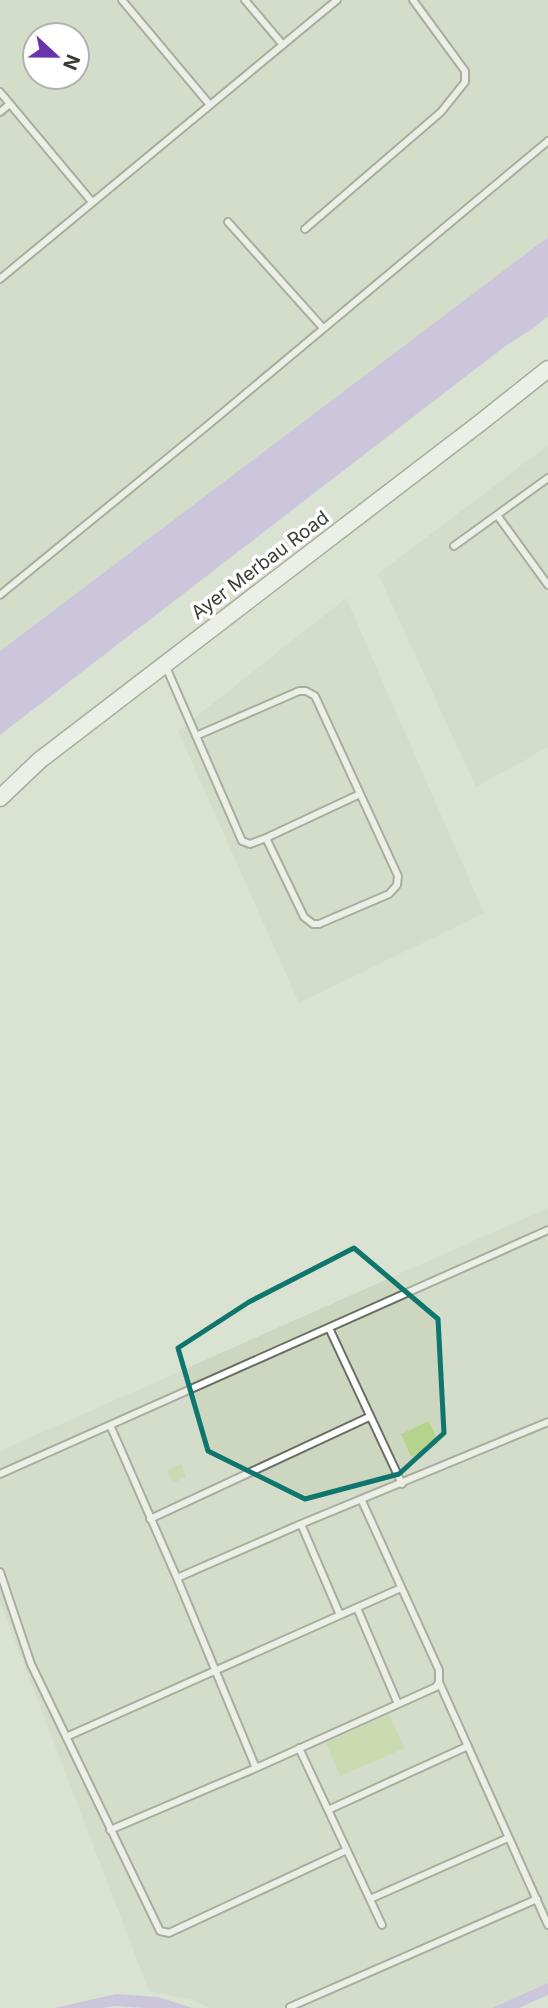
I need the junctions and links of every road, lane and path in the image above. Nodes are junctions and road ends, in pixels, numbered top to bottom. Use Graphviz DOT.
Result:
graph roads {
  1 [pos="122,0"];
  2 [pos="245,0"];
  3 [pos="337,0"];
  4 [pos="413,0"];
  5 [pos="283,45"];
  6 [pos="0,92"];
  7 [pos="10,104"];
  8 [pos="209,105"];
  9 [pos="0,112"];
  10 [pos="548,141"];
  11 [pos="92,202"];
  12 [pos="228,222"];
  13 [pos="305,229"];
  14 [pos="0,279"];
  15 [pos="323,328"];
  16 [pos="548,369"];
  17 [pos="548,478"];
  18 [pos="497,515"];
  19 [pos="454,546"];
  20 [pos="548,585"];
  21 [pos="0,594"];
  22 [pos="165,665"];
  23 [pos="196,736"];
  24 [pos="360,794"];
  25 [pos="0,798"];
  26 [pos="267,838"];
  27 [pos="548,1230"];
  28 [pos="329,1328"];
  29 [pos="369,1417"];
  30 [pos="548,1422"];
  31 [pos="110,1425"];
  32 [pos="0,1474"];
  33 [pos="402,1484"];
  34 [pos="362,1501"];
  35 [pos="150,1519"];
  36 [pos="301,1524"];
  37 [pos="0,1573"];
  38 [pos="177,1578"];
  39 [pos="401,1588"];
  40 [pos="357,1608"];
  41 [pos="340,1615"];
  42 [pos="215,1670"];
  43 [pos="439,1682"];
  44 [pos="398,1704"];
  45 [pos="66,1737"];
  46 [pos="468,1746"];
  47 [pos="299,1748"];
  48 [pos="256,1768"];
  49 [pos="328,1810"];
  50 [pos="110,1830"];
  51 [pos="508,1838"];
  52 [pos="347,1850"];
  53 [pos="370,1899"];
  54 [pos="537,1899"];
  55 [pos="382,1925"];
  56 [pos="548,1925"];
  57 [pos="290,2007"];
  1 -- 8 [label="lane"];
  2 -- 5 [label="lane"];
  3 -- 5 [label="lane"];
  4 -- 13 [label="lane"];
  5 -- 8 [label="lane"];
  6 -- 7 [label="lane"];
  7 -- 9 [label="lane"];
  7 -- 11 [label="lane"];
  8 -- 11 [label="lane"];
  10 -- 15 [label="lane"];
  11 -- 14 [label="lane"];
  12 -- 15 [label="lane"];
  15 -- 21 [label="lane"];
  16 -- 22 [label="street, Ayer Merbau Road"];
  17 -- 18 [label="lane"];
  18 -- 19 [label="lane"];
  18 -- 20 [label="lane"];
  22 -- 23 [label="lane"];
  22 -- 25 [label="street, Ayer Merbau Road"];
  23 -- 24 [label="lane"];
  23 -- 26 [label="lane"];
  24 -- 26 [label="lane"];
  24 -- 26 [label="lane"];
  27 -- 28 [label="lane"];
  28 -- 29 [label="lane"];
  28 -- 31 [label="lane"];
  29 -- 33 [label="lane"];
  29 -- 35 [label="lane"];
  30 -- 33 [label="lane"];
  31 -- 32 [label="lane"];
  31 -- 35 [label="lane"];
  33 -- 34 [label="lane"];
  34 -- 36 [label="lane"];
  34 -- 39 [label="lane"];
  35 -- 38 [label="lane"];
  36 -- 38 [label="lane"];
  36 -- 41 [label="lane"];
  37 -- 45 [label="lane"];
  38 -- 42 [label="lane"];
  39 -- 40 [label="lane"];
  39 -- 43 [label="lane"];
  40 -- 41 [label="lane"];
  40 -- 44 [label="lane"];
  41 -- 42 [label="lane"];
  42 -- 45 [label="lane"];
  42 -- 48 [label="lane"];
  43 -- 44 [label="lane"];
  43 -- 46 [label="lane"];
  44 -- 47 [label="lane"];
  45 -- 50 [label="lane"];
  46 -- 49 [label="lane"];
  46 -- 51 [label="lane"];
  47 -- 48 [label="lane"];
  47 -- 49 [label="lane"];
  48 -- 50 [label="lane"];
  49 -- 52 [label="lane"];
  50 -- 52 [label="lane"];
  51 -- 53 [label="lane"];
  51 -- 54 [label="lane"];
  52 -- 53 [label="lane"];
  53 -- 55 [label="lane"];
  54 -- 56 [label="lane"];
  54 -- 57 [label="lane"];
}
